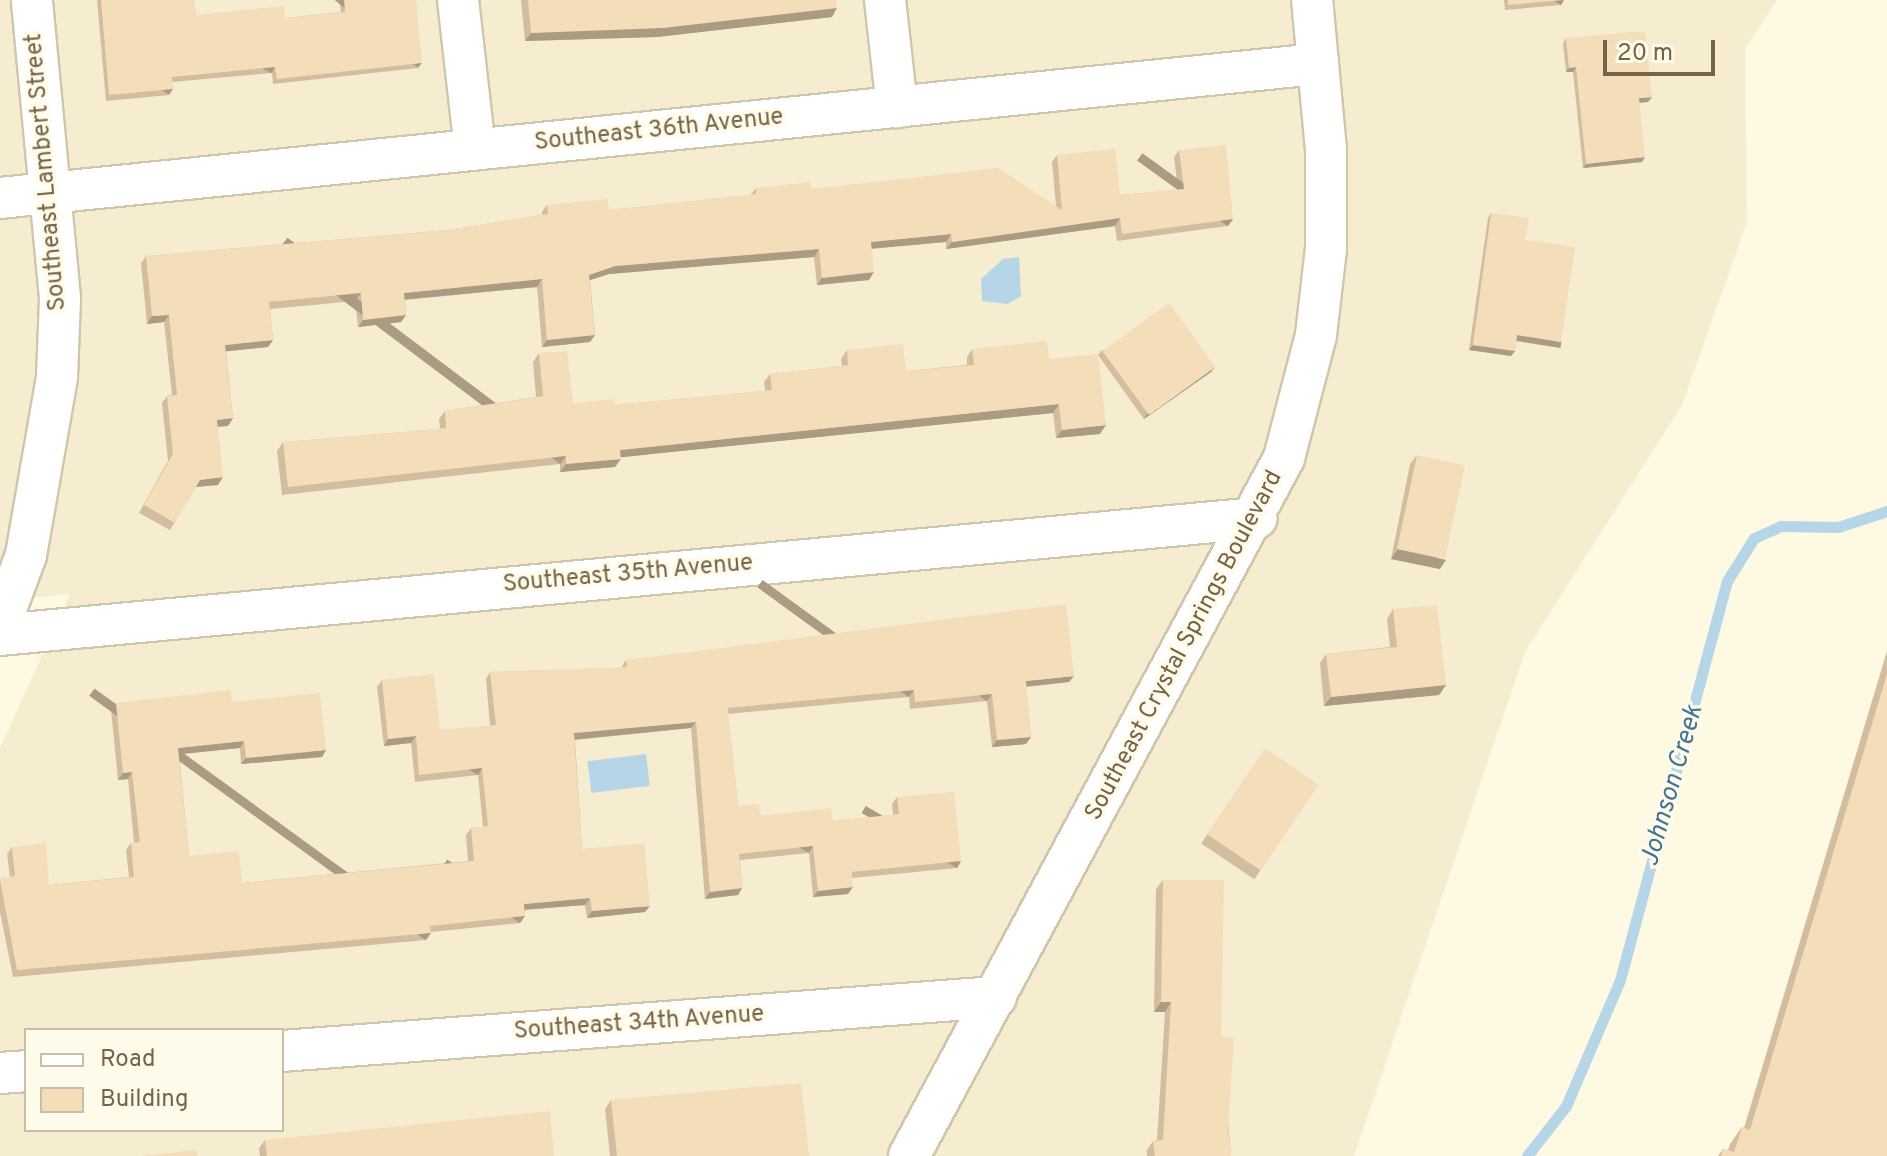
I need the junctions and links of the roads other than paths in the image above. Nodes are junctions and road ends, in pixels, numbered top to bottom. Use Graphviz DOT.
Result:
graph roads {
  1 [pos="32,0"];
  2 [pos="458,0"];
  3 [pos="885,0"];
  4 [pos="1312,0"];
  5 [pos="1318,64"];
  6 [pos="897,107"];
  7 [pos="475,149"];
  8 [pos="52,192"];
  9 [pos="0,198"];
  10 [pos="1257,518"];
  11 [pos="0,625"];
  12 [pos="0,635"];
  13 [pos="996,997"];
  14 [pos="284,1051"];
  15 [pos="24,1071"];
  16 [pos="0,1073"];
  17 [pos="909,1156"];
  1 -- 8 [label="street, Southeast Lambert Street"];
  2 -- 7 [label="street"];
  3 -- 6 [label="street"];
  4 -- 5 [label="street, Southeast Crystal Springs Boulevard"];
  5 -- 6 [label="street, Southeast 36th Avenue"];
  5 -- 10 [label="street, Southeast Crystal Springs Boulevard"];
  6 -- 7 [label="street, Southeast 36th Avenue"];
  7 -- 8 [label="street, Southeast 36th Avenue"];
  8 -- 9 [label="street, Southeast 36th Avenue"];
  8 -- 11 [label="street, Southeast Lambert Street"];
  10 -- 12 [label="street, Southeast 35th Avenue"];
  10 -- 13 [label="street, Southeast Crystal Springs Boulevard"];
  13 -- 14 [label="street, Southeast 34th Avenue"];
  13 -- 17 [label="street, Southeast Crystal Springs Boulevard"];
  15 -- 16 [label="street"];
}
